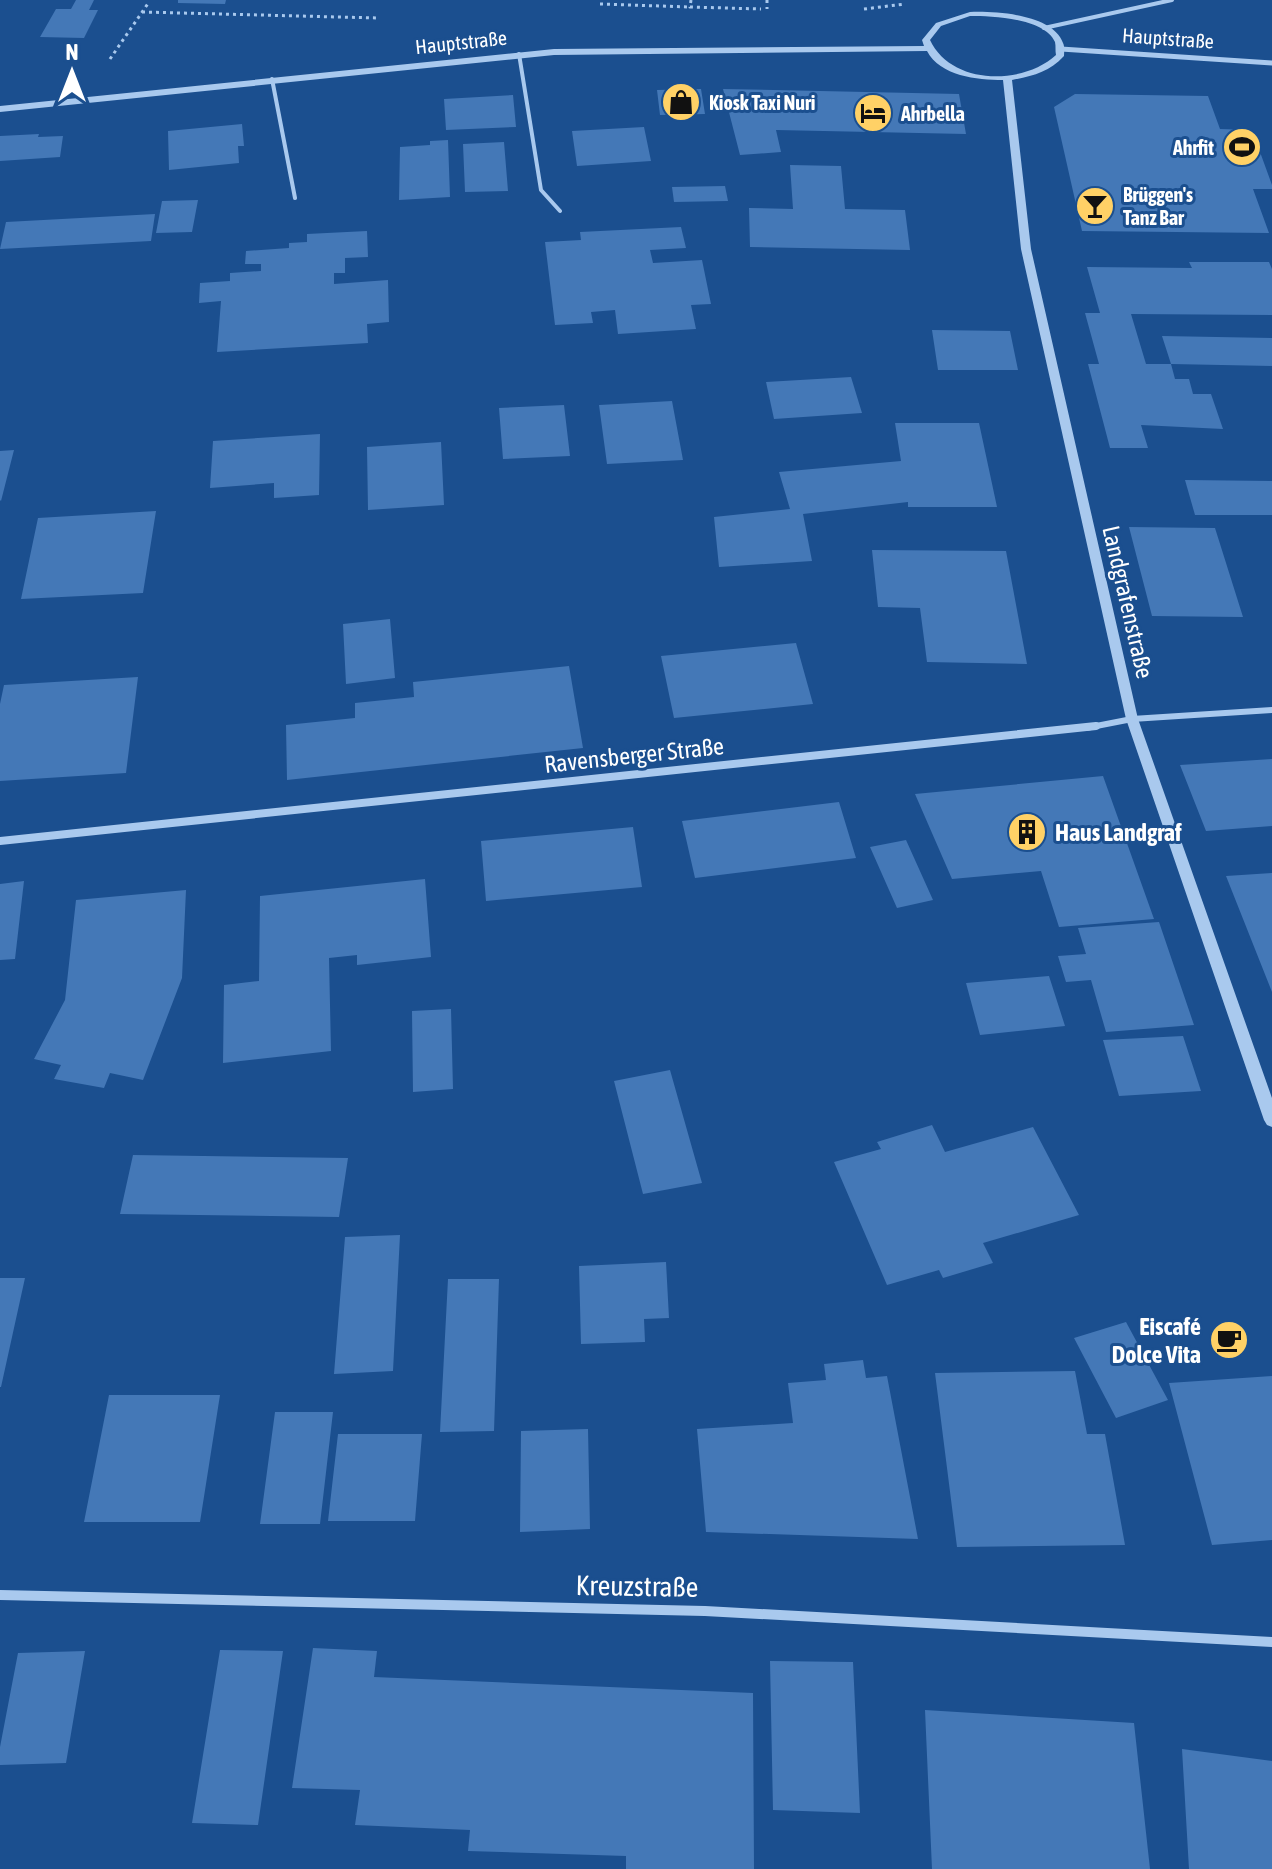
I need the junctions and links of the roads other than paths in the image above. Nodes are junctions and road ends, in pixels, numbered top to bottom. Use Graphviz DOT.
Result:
graph roads {
  1 [pos="1172,0"];
  2 [pos="1044,28"];
  3 [pos="927,48"];
  4 [pos="1061,49"];
  5 [pos="519,54"];
  6 [pos="1272,63"];
  7 [pos="1007,78"];
  8 [pos="272,79"];
  9 [pos="0,109"];
  10 [pos="295,198"];
  11 [pos="560,211"];
  12 [pos="1272,710"];
  13 [pos="1132,719"];
  14 [pos="0,841"];
  15 [pos="1272,1120"];
  16 [pos="0,1595"];
  17 [pos="1272,1642"];
  1 -- 2 [label="lane"];
  2 -- 3 [label="street"];
  2 -- 4 [label="street"];
  3 -- 5 [label="street, Hauptstraße"];
  3 -- 7 [label="street"];
  4 -- 6 [label="street, Hauptstraße"];
  4 -- 7 [label="street"];
  5 -- 8 [label="street, Hauptstraße"];
  5 -- 11 [label="lane"];
  7 -- 13 [label="street, Landgrafenstraße"];
  8 -- 9 [label="street, Hauptstraße"];
  8 -- 10 [label="lane"];
  12 -- 13 [label="street, Ravensberger Straße"];
  13 -- 14 [label="street, Ravensberger Straße"];
  13 -- 15 [label="street, Landgrafenstraße"];
  16 -- 17 [label="street, Kreuzstraße"];
}
